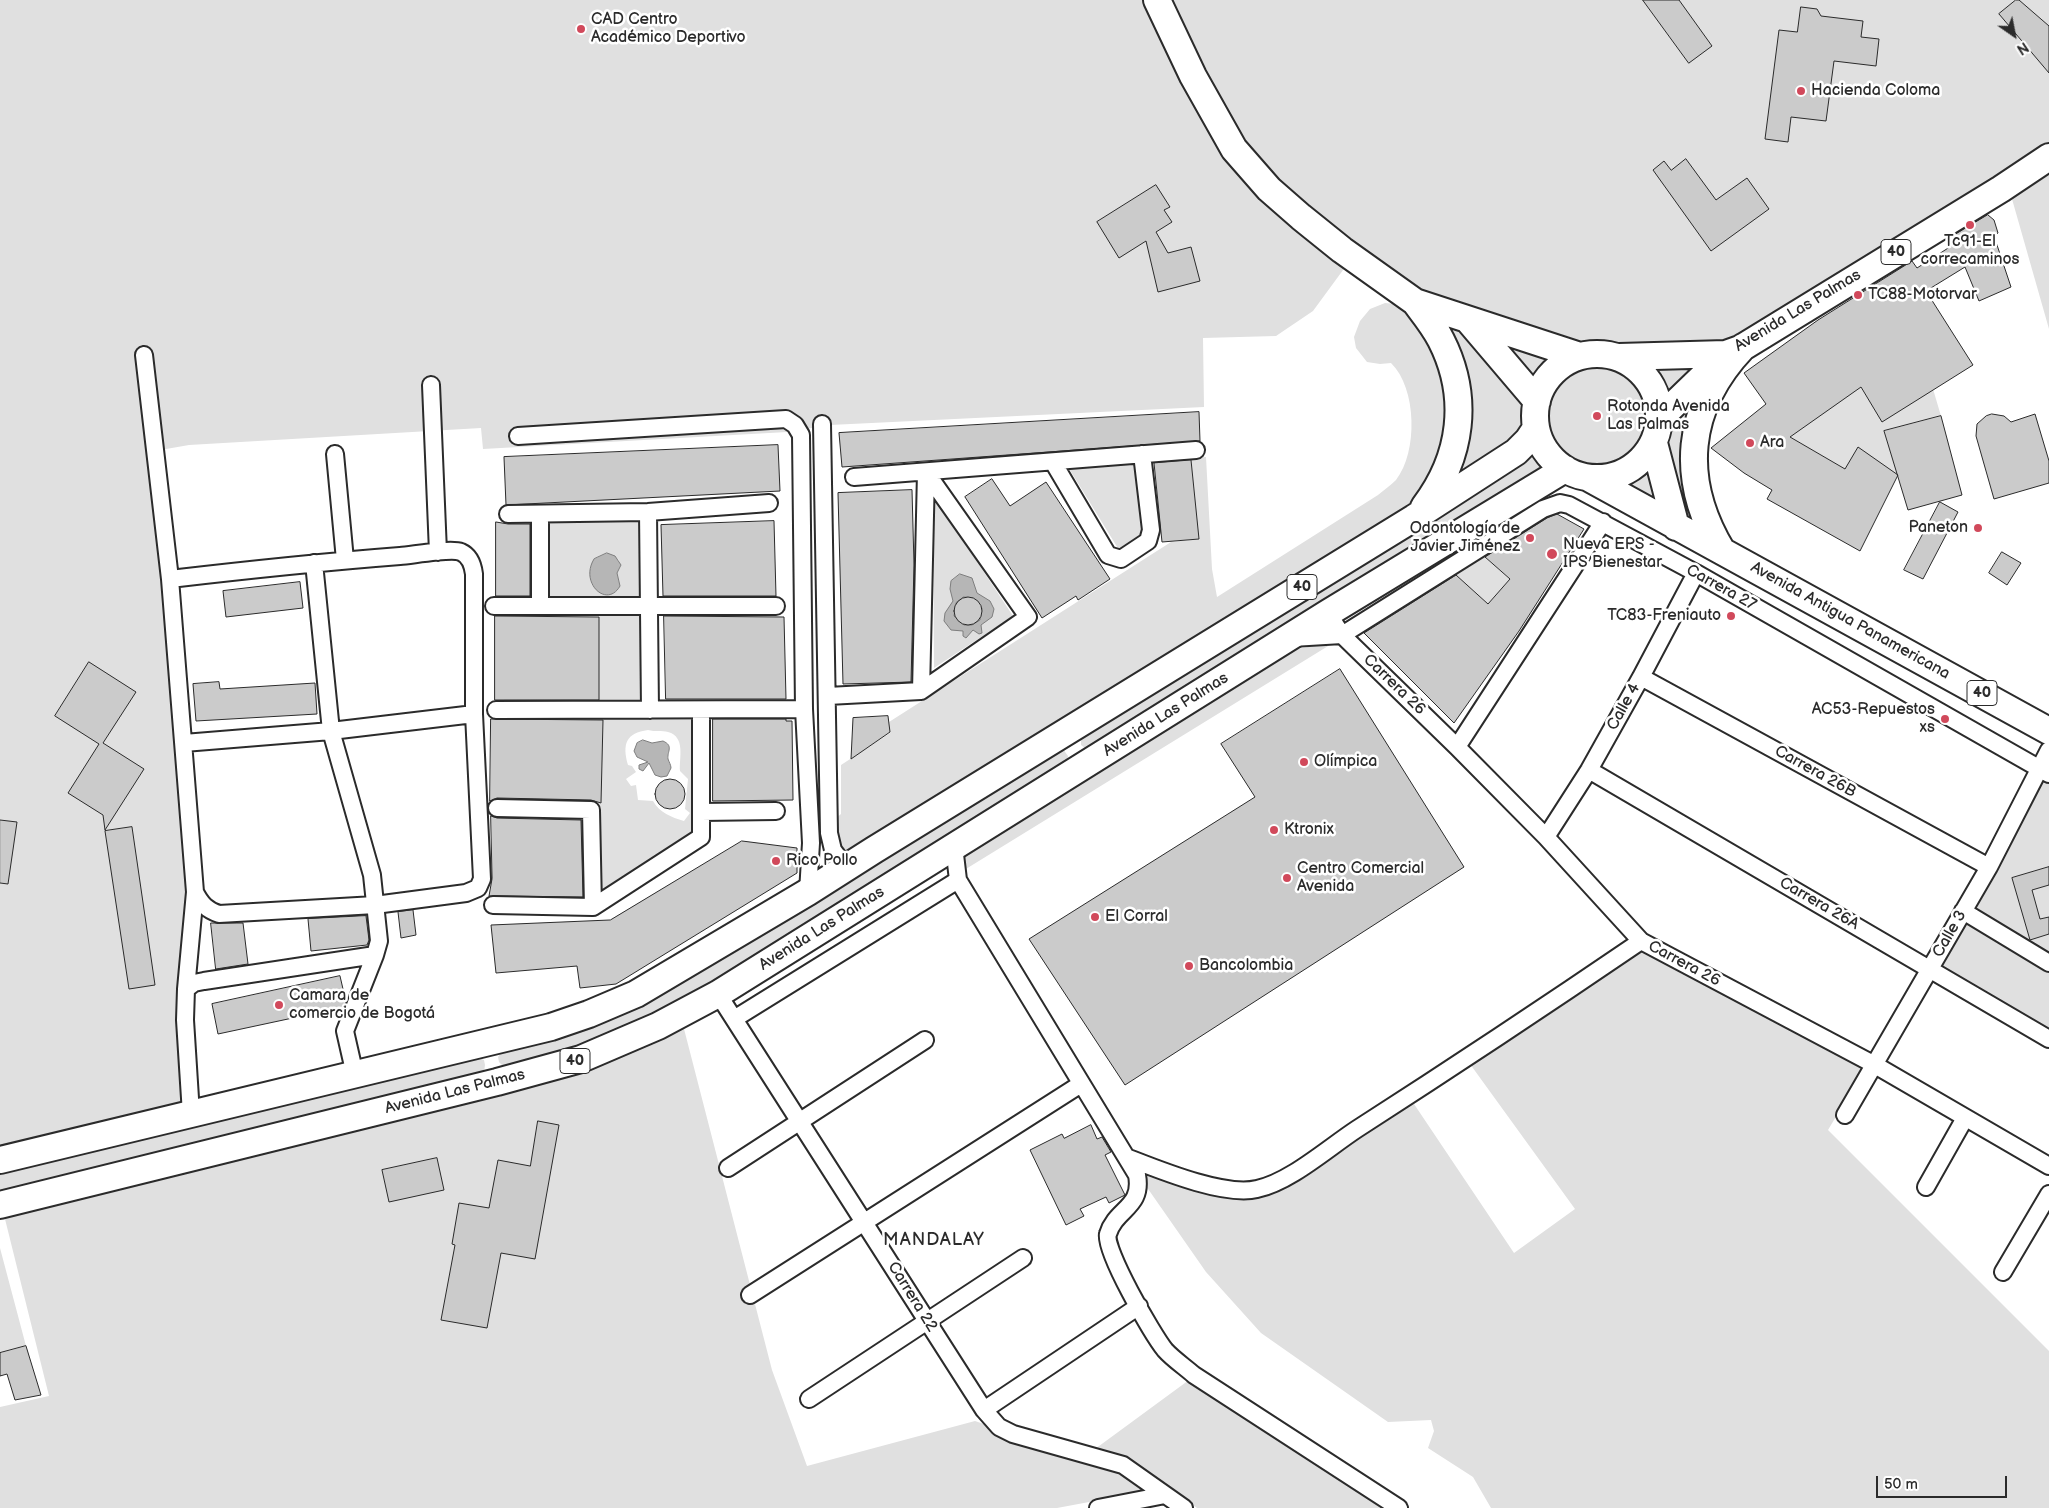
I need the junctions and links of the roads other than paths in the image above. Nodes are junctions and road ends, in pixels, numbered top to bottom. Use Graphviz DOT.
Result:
graph roads {
  1 [pos="1157,0"];
  2 [pos="2049,157"];
  3 [pos="1415,302"];
  4 [pos="1469,321"];
  5 [pos="1735,351"];
  6 [pos="144,355"];
  7 [pos="1580,356"];
  8 [pos="1619,357"];
  9 [pos="431,385"];
  10 [pos="1537,402"];
  11 [pos="1660,418"];
  12 [pos="822,424"];
  13 [pos="1536,428"];
  14 [pos="518,436"];
  15 [pos="1654,443"];
  16 [pos="1196,450"];
  17 [pos="335,454"];
  18 [pos="1142,454"];
  19 [pos="1053,462"];
  20 [pos="1565,469"];
  21 [pos="926,472"];
  22 [pos="854,477"];
  23 [pos="1589,478"];
  24 [pos="769,503"];
  25 [pos="648,512"];
  26 [pos="508,514"];
  27 [pos="540,514"];
  28 [pos="1414,518"];
  29 [pos="1603,522"];
  30 [pos="1676,527"];
  31 [pos="1722,551"];
  32 [pos="438,552"];
  33 [pos="345,560"];
  34 [pos="314,563"];
  35 [pos="1696,573"];
  36 [pos="170,579"];
  37 [pos="540,605"];
  38 [pos="494,606"];
  39 [pos="776,606"];
  40 [pos="648,607"];
  41 [pos="1328,613"];
  42 [pos="1342,635"];
  43 [pos="1288,639"];
  44 [pos="1642,677"];
  45 [pos="921,691"];
  46 [pos="828,696"];
  47 [pos="496,710"];
  48 [pos="650,710"];
  49 [pos="701,710"];
  50 [pos="804,710"];
  51 [pos="474,714"];
  52 [pos="2049,730"];
  53 [pos="331,731"];
  54 [pos="1059,736"];
  55 [pos="184,743"];
  56 [pos="1457,747"];
  57 [pos="2049,750"];
  58 [pos="1087,764"];
  59 [pos="1589,770"];
  60 [pos="2044,772"];
  61 [pos="497,808"];
  62 [pos="776,810"];
  63 [pos="701,812"];
  64 [pos="1546,837"];
  65 [pos="954,846"];
  66 [pos="929,862"];
  67 [pos="1989,867"];
  68 [pos="846,868"];
  69 [pos="958,880"];
  70 [pos="195,892"];
  71 [pos="808,892"];
  72 [pos="375,905"];
  73 [pos="493,906"];
  74 [pos="593,907"];
  75 [pos="1963,911"];
  76 [pos="1641,941"];
  77 [pos="375,956"];
  78 [pos="2049,963"];
  79 [pos="1930,969"];
  80 [pos="186,989"];
  81 [pos="718,994"];
  82 [pos="734,1019"];
  83 [pos="2049,1039"];
  84 [pos="926,1040"];
  85 [pos="488,1042"];
  86 [pos="1875,1065"];
  87 [pos="354,1075"];
  88 [pos="497,1082"];
  89 [pos="1081,1084"];
  90 [pos="191,1114"];
  91 [pos="1845,1115"];
  92 [pos="1965,1118"];
  93 [pos="800,1120"];
  94 [pos="1126,1157"];
  95 [pos="0,1160"];
  96 [pos="2049,1166"];
  97 [pos="728,1168"];
  98 [pos="1926,1187"];
  99 [pos="2049,1194"];
  100 [pos="0,1205"];
  101 [pos="865,1222"];
  102 [pos="1023,1258"];
  103 [pos="2004,1272"];
  104 [pos="750,1295"];
  105 [pos="1138,1306"];
  106 [pos="927,1321"];
  107 [pos="809,1399"];
  108 [pos="984,1410"];
  109 [pos="1165,1495"];
  110 [pos="1098,1508"];
  111 [pos="1184,1508"];
  112 [pos="1399,1508"];
  1 -- 3 [label="main road, 40"];
  2 -- 5 [label="main road, Avenida Las Palmas / 40"];
  3 -- 4 [label="main road, 40"];
  3 -- 28 [label="main road"];
  4 -- 7 [label="main road, 40"];
  4 -- 10 [label="main road"];
  5 -- 8 [label="main road, Avenida Las Palmas"];
  5 -- 11 [label="main road, Avenida Las Palmas"];
  5 -- 31 [label="main road"];
  6 -- 36 [label="street"];
  7 -- 8 [label="main road, 40"];
  7 -- 10 [label="main road, 40"];
  8 -- 11 [label="main road, 40"];
  9 -- 32 [label="street"];
  10 -- 13 [label="main road"];
  11 -- 15 [label="main road, 40"];
  12 -- 46 [label="street"];
  13 -- 20 [label="main road, 40"];
  13 -- 28 [label="main road, 40"];
  14 -- 50 [label="street"];
  15 -- 23 [label="main road, 40"];
  15 -- 30 [label="main road, 40"];
  16 -- 18 [label="street"];
  17 -- 33 [label="street"];
  18 -- 19 [label="street"];
  18 -- 19 [label="street"];
  19 -- 21 [label="street"];
  20 -- 23 [label="main road, 40"];
  20 -- 41 [label="main road, Avenida Las Palmas / 40"];
  21 -- 22 [label="street"];
  21 -- 45 [label="street"];
  21 -- 45 [label="street"];
  23 -- 30 [label="main road, Avenida Antigua Panamericana / 40"];
  24 -- 25 [label="street"];
  25 -- 27 [label="street"];
  25 -- 40 [label="street"];
  26 -- 27 [label="street"];
  27 -- 37 [label="street"];
  28 -- 54 [label="main road, 40"];
  29 -- 35 [label="street, Carrera 27"];
  29 -- 42 [label="street, Carrera 27"];
  29 -- 56 [label="street"];
  30 -- 31 [label="main road, Avenida Antigua Panamericana / 40"];
  31 -- 52 [label="main road, Avenida Antigua Panamericana / 40"];
  32 -- 33 [label="street"];
  32 -- 51 [label="street"];
  33 -- 34 [label="street"];
  34 -- 36 [label="street"];
  34 -- 53 [label="street"];
  35 -- 44 [label="street, Calle 4"];
  35 -- 60 [label="street, Carrera 27"];
  36 -- 55 [label="street"];
  37 -- 38 [label="street"];
  37 -- 40 [label="street"];
  39 -- 40 [label="street"];
  40 -- 48 [label="street"];
  41 -- 42 [label="street, Carrera 26"];
  41 -- 43 [label="main road, Avenida Las Palmas / 40"];
  42 -- 43 [label="street"];
  42 -- 56 [label="street, Carrera 26"];
  43 -- 58 [label="main road, Avenida Las Palmas / 40"];
  44 -- 59 [label="street, Calle 4"];
  44 -- 67 [label="street, Carrera 26B"];
  45 -- 46 [label="street"];
  46 -- 68 [label="street"];
  47 -- 48 [label="street"];
  48 -- 49 [label="street"];
  49 -- 50 [label="street"];
  49 -- 63 [label="street"];
  50 -- 71 [label="street"];
  51 -- 53 [label="street"];
  51 -- 72 [label="street"];
  53 -- 55 [label="street"];
  53 -- 72 [label="street"];
  54 -- 58 [label="main road"];
  54 -- 68 [label="main road, 40"];
  55 -- 70 [label="street"];
  56 -- 64 [label="street, Carrera 26"];
  57 -- 60 [label="street, Calle 3"];
  58 -- 65 [label="main road, Avenida Las Palmas / 40"];
  59 -- 64 [label="street, Calle 4"];
  59 -- 79 [label="street, Carrera 26A"];
  60 -- 67 [label="street, Calle 3"];
  61 -- 74 [label="street"];
  62 -- 63 [label="street"];
  63 -- 74 [label="street"];
  64 -- 76 [label="street, Carrera 26"];
  65 -- 66 [label="main road, Avenida Las Palmas / 40"];
  65 -- 69 [label="street"];
  66 -- 69 [label="street"];
  66 -- 81 [label="main road, Avenida Las Palmas / 40"];
  67 -- 75 [label="street, Calle 3"];
  68 -- 71 [label="main road, 40"];
  69 -- 82 [label="street"];
  69 -- 89 [label="street"];
  70 -- 72 [label="street"];
  70 -- 80 [label="street"];
  71 -- 85 [label="main road, 40"];
  72 -- 77 [label="street"];
  73 -- 74 [label="street"];
  75 -- 78 [label="street"];
  75 -- 79 [label="street, Calle 3"];
  76 -- 86 [label="street, Carrera 26"];
  76 -- 94 [label="street"];
  77 -- 80 [label="street"];
  77 -- 87 [label="street"];
  79 -- 83 [label="street, Carrera 26A"];
  79 -- 86 [label="street, Calle 3"];
  80 -- 90 [label="street"];
  81 -- 82 [label="street, Carrera 22"];
  81 -- 88 [label="main road, Avenida Las Palmas / 40"];
  82 -- 93 [label="street, Carrera 22"];
  84 -- 93 [label="street"];
  85 -- 87 [label="main road, 40"];
  85 -- 88 [label="main road"];
  86 -- 91 [label="street, Calle 3"];
  86 -- 92 [label="street, Carrera 26"];
  87 -- 90 [label="main road, 40"];
  88 -- 100 [label="main road, Avenida Las Palmas / 40"];
  89 -- 94 [label="street"];
  89 -- 101 [label="street"];
  90 -- 95 [label="main road, 40"];
  92 -- 96 [label="street, Carrera 26"];
  92 -- 98 [label="street"];
  93 -- 97 [label="street"];
  93 -- 101 [label="street, Carrera 22"];
  94 -- 105 [label="street"];
  99 -- 103 [label="street"];
  101 -- 104 [label="street"];
  101 -- 106 [label="street, Carrera 22"];
  102 -- 106 [label="street"];
  105 -- 108 [label="street"];
  105 -- 112 [label="street"];
  106 -- 107 [label="street"];
  106 -- 108 [label="street, Carrera 22"];
  108 -- 109 [label="street, Carrera 22"];
  109 -- 110 [label="street"];
  109 -- 111 [label="street, Carrera 22"];
}
